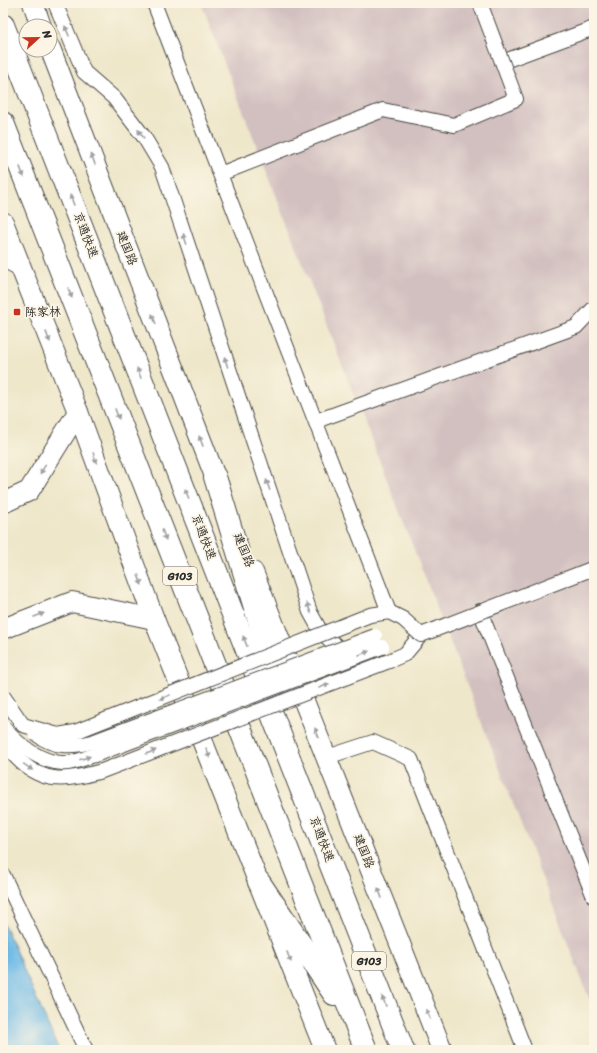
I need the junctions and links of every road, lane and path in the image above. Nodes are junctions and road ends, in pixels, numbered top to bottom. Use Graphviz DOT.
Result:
graph roads {
  1 [pos="32,3"];
  2 [pos="55,3"];
  3 [pos="154,3"];
  4 [pos="480,3"];
  5 [pos="38,18"];
  6 [pos="3,25"];
  7 [pos="594,28"];
  8 [pos="54,58"];
  9 [pos="502,62"];
  10 [pos="3,122"];
  11 [pos="220,174"];
  12 [pos="3,222"];
  13 [pos="3,260"];
  14 [pos="22,270"];
  15 [pos="594,308"];
  16 [pos="78,412"];
  17 [pos="316,421"];
  18 [pos="215,477"];
  19 [pos="3,503"];
  20 [pos="594,568"];
  21 [pos="480,611"];
  22 [pos="389,612"];
  23 [pos="154,619"];
  24 [pos="3,629"];
  25 [pos="421,635"];
  26 [pos="341,650"];
  27 [pos="3,696"];
  28 [pos="23,725"];
  29 [pos="3,727"];
  30 [pos="3,739"];
  31 [pos="327,757"];
  32 [pos="335,873"];
  33 [pos="3,875"];
  34 [pos="259,882"];
  35 [pos="594,897"];
  36 [pos="358,1030"];
  37 [pos="86,1050"];
  38 [pos="325,1050"];
  39 [pos="366,1050"];
  40 [pos="403,1050"];
  41 [pos="442,1050"];
  42 [pos="525,1050"];
  1 -- 5 [label="main road"];
  26 -- 2 [label="street, one-way, bridge"];
  3 -- 11 [label="street, bridge"];
  4 -- 9 [label="street, bridge"];
  32 -- 6 [label="highway, 京通快速 / G103, one-way"];
  7 -- 9 [label="street"];
  18 -- 8 [label="main road, 建国路, one-way"];
  9 -- 11 [label="street, bridge"];
  10 -- 36 [label="highway, G103, one-way"];
  11 -- 17 [label="street, bridge"];
  12 -- 14 [label="main road"];
  13 -- 14 [label="street"];
  14 -- 16 [label="main road, one-way"];
  15 -- 17 [label="street, bridge"];
  16 -- 19 [label="main road, one-way"];
  16 -- 23 [label="main road, one-way"];
  17 -- 22 [label="street, bridge"];
  31 -- 18 [label="main road, 建国路, one-way"];
  18 -- 32 [label="highway"];
  20 -- 21 [label="street, bridge"];
  21 -- 25 [label="street, bridge"];
  21 -- 35 [label="street"];
  22 -- 25 [label="street, bridge"];
  22 -- 28 [label="street, one-way, bridge"];
  24 -- 23 [label="main road, one-way"];
  23 -- 34 [label="main road, one-way"];
  30 -- 25 [label="street, one-way, bridge"];
  26 -- 28 [label="street, bridge"];
  29 -- 26 [label="street, one-way, bridge"];
  27 -- 28 [label="street, bridge"];
  41 -- 31 [label="main road, 建国路, one-way"];
  31 -- 42 [label="street"];
  40 -- 32 [label="highway, 京通快速 / G103, one-way"];
  33 -- 37 [label="street"];
  34 -- 36 [label="highway"];
  34 -- 38 [label="main road, one-way"];
  36 -- 39 [label="highway, G103"];
}
